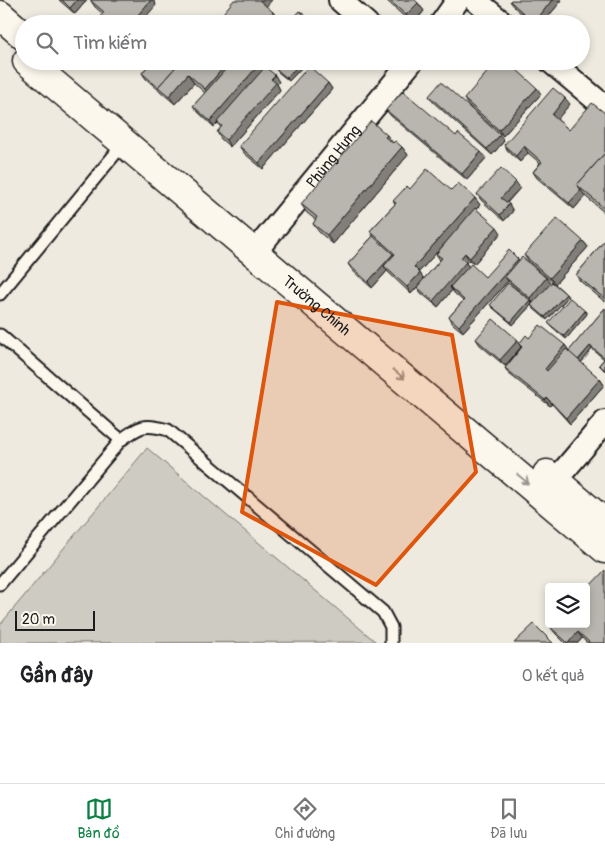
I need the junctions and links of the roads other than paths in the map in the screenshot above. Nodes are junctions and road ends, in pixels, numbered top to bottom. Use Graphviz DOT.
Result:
graph roads {
  1 [pos="340,0"];
  2 [pos="458,0"];
  3 [pos="475,0"];
  4 [pos="357,15"];
  5 [pos="447,15"];
  6 [pos="493,15"];
  7 [pos="0,16"];
  8 [pos="15,28"];
  9 [pos="0,38"];
  10 [pos="15,50"];
  11 [pos="38,70"];
  12 [pos="64,70"];
  13 [pos="404,70"];
  14 [pos="561,70"];
  15 [pos="605,107"];
  16 [pos="124,143"];
  17 [pos="259,246"];
  18 [pos="0,294"];
  19 [pos="0,335"];
  20 [pos="605,422"];
  21 [pos="121,440"];
  22 [pos="555,481"];
  23 [pos="605,523"];
  24 [pos="605,549"];
  25 [pos="0,584"];
  26 [pos="391,643"];
  1 -- 4 [label="street"];
  2 -- 5 [label="street"];
  3 -- 6 [label="street"];
  7 -- 8 [label="street"];
  9 -- 10 [label="street"];
  11 -- 16 [label="street, Trường Chinh"];
  12 -- 17 [label="street, Trường Chinh"];
  13 -- 17 [label="street, Phùng Hưng"];
  14 -- 15 [label="street"];
  16 -- 17 [label="street, Trường Chinh"];
  16 -- 18 [label="lane"];
  17 -- 22 [label="street, Trường Chinh"];
  17 -- 24 [label="street, Trường Chinh, one-way"];
  19 -- 21 [label="lane"];
  20 -- 22 [label="street"];
  21 -- 25 [label="lane"];
  21 -- 26 [label="lane"];
  22 -- 23 [label="street, Trường Chinh"];
}
